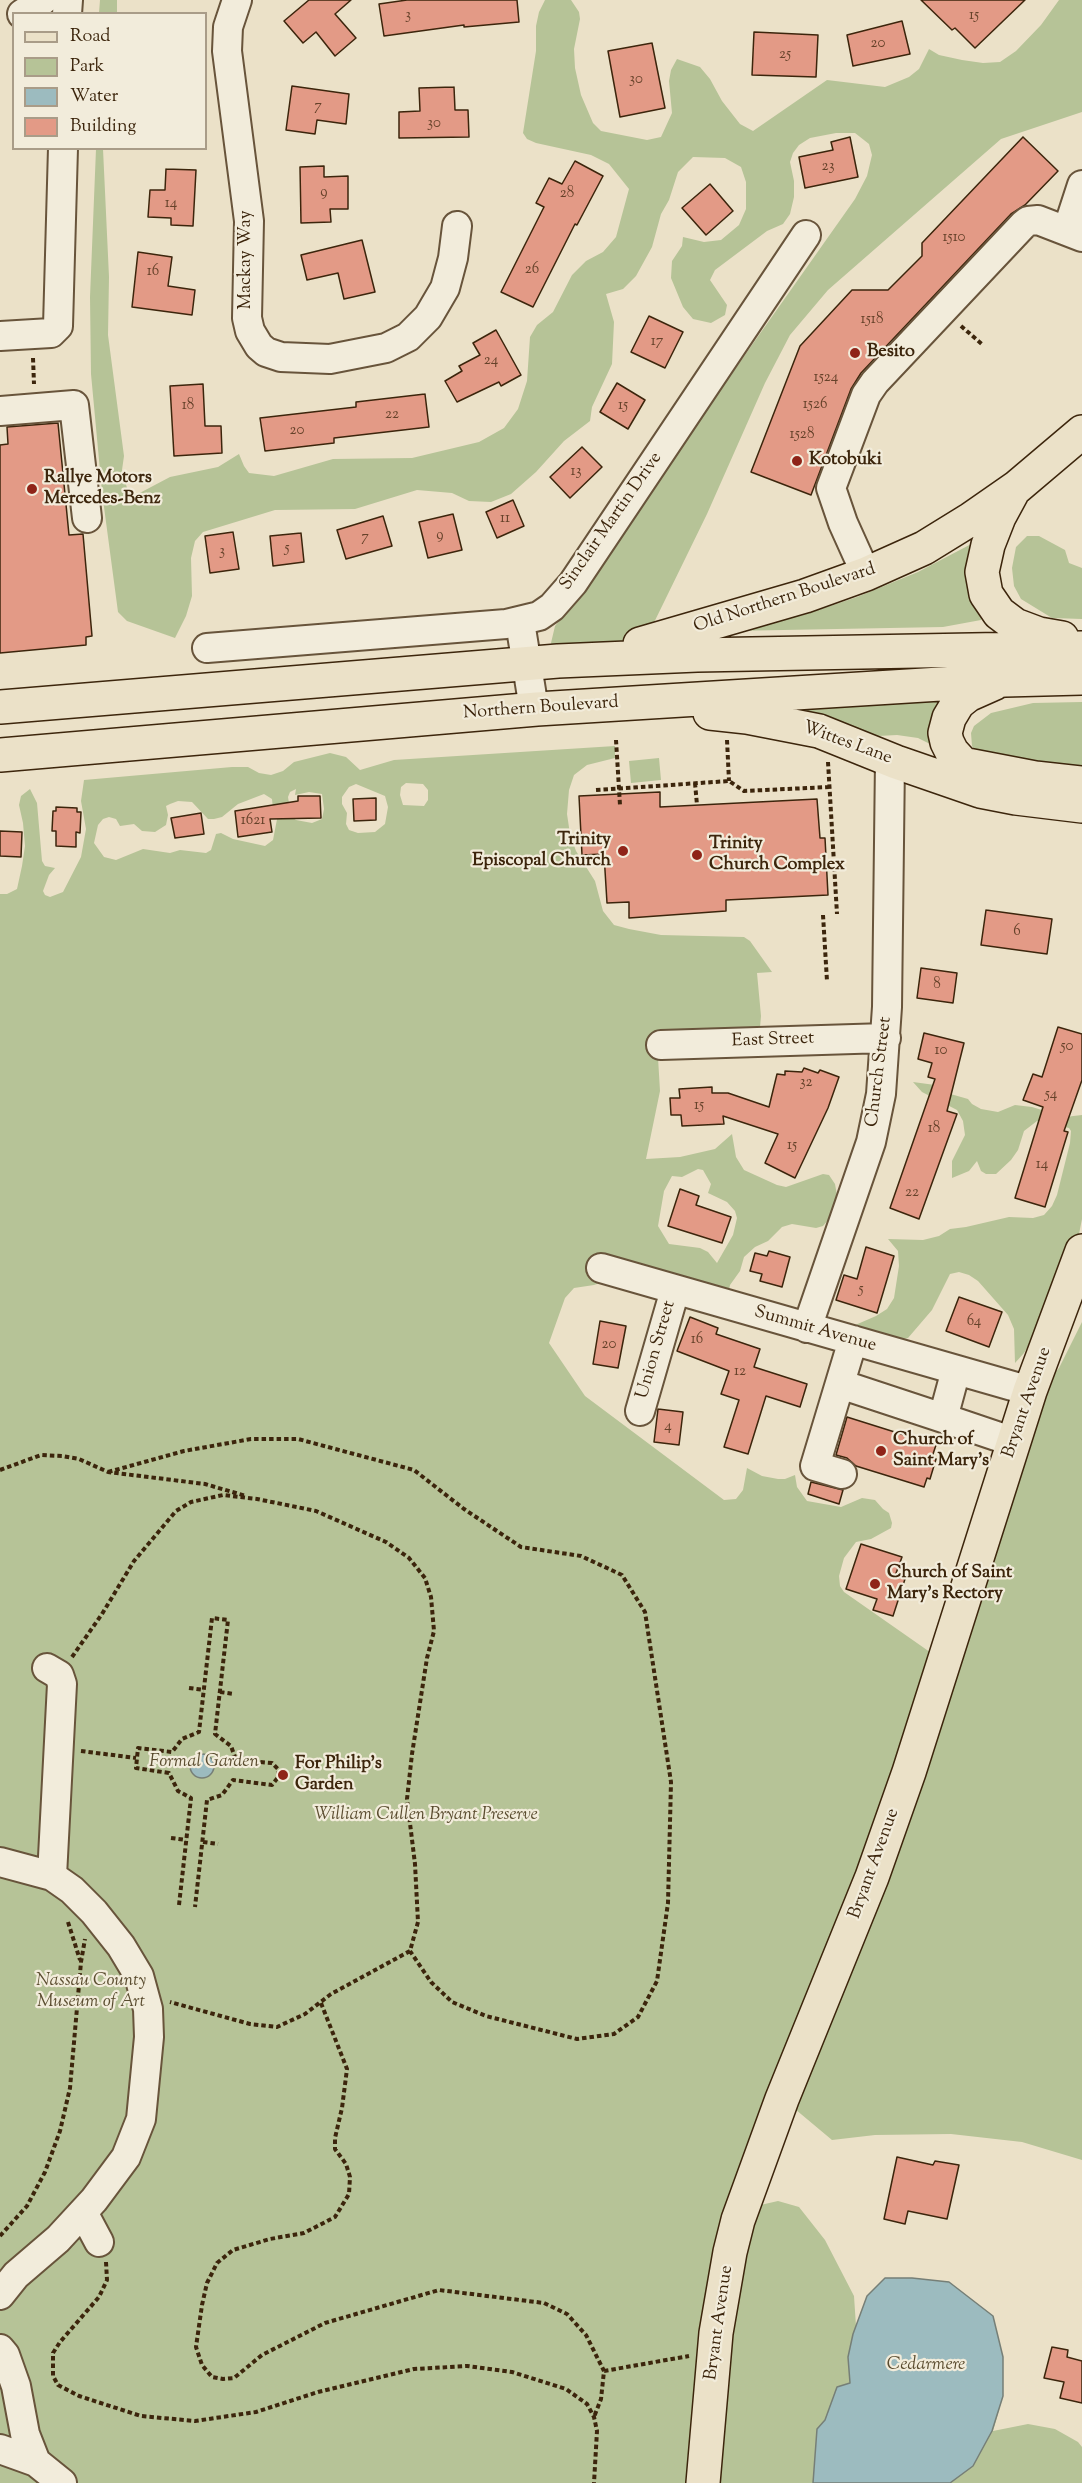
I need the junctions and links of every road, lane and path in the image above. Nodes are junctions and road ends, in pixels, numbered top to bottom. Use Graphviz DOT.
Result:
graph roads {
  1 [pos="43,0"];
  2 [pos="237,0"];
  3 [pos="25,12"];
  4 [pos="63,150"];
  5 [pos="1082,185"];
  6 [pos="457,226"];
  7 [pos="1075,234"];
  8 [pos="806,235"];
  9 [pos="958,323"];
  10 [pos="0,336"];
  11 [pos="983,345"];
  12 [pos="33,367"];
  13 [pos="33,375"];
  14 [pos="0,411"];
  15 [pos="1082,432"];
  16 [pos="1017,487"];
  17 [pos="87,518"];
  18 [pos="866,574"];
  19 [pos="520,622"];
  20 [pos="1082,642"];
  21 [pos="207,648"];
  22 [pos="1082,648"];
  23 [pos="543,662"];
  24 [pos="1082,678"];
  25 [pos="1005,680"];
  26 [pos="570,706"];
  27 [pos="0,707"];
  28 [pos="534,709"];
  29 [pos="727,731"];
  30 [pos="616,740"];
  31 [pos="0,755"];
  32 [pos="828,757"];
  33 [pos="890,760"];
  34 [pos="951,771"];
  35 [pos="729,781"];
  36 [pos="695,783"];
  37 [pos="1082,783"];
  38 [pos="830,787"];
  39 [pos="619,789"];
  40 [pos="596,790"];
  41 [pos="620,805"];
  42 [pos="697,805"];
  43 [pos="889,805"];
  44 [pos="1082,806"];
  45 [pos="837,914"];
  46 [pos="824,915"];
  47 [pos="827,981"];
  48 [pos="886,1038"];
  49 [pos="661,1045"];
  50 [pos="1082,1251"];
  51 [pos="601,1268"];
  52 [pos="675,1290"];
  53 [pos="807,1328"];
  54 [pos="853,1340"];
  55 [pos="956,1370"];
  56 [pos="840,1384"];
  57 [pos="1030,1391"];
  58 [pos="640,1411"];
  59 [pos="943,1418"];
  60 [pos="1014,1442"];
  61 [pos="0,1470"];
  62 [pos="108,1472"];
  63 [pos="842,1474"];
  64 [pos="257,1499"];
  65 [pos="53,1671"];
  66 [pos="189,1688"];
  67 [pos="204,1690"];
  68 [pos="220,1692"];
  69 [pos="234,1694"];
  70 [pos="51,1741"];
  71 [pos="136,1758"];
  72 [pos="171,1838"];
  73 [pos="186,1840"];
  74 [pos="203,1842"];
  75 [pos="218,1844"];
  76 [pos="0,1862"];
  77 [pos="52,1876"];
  78 [pos="179,1905"];
  79 [pos="195,1907"];
  80 [pos="90,1908"];
  81 [pos="410,1951"];
  82 [pos="144,1994"];
  83 [pos="321,2003"];
  84 [pos="83,2212"];
  85 [pos="0,2236"];
  86 [pos="99,2242"];
  87 [pos="0,2295"];
  88 [pos="0,2349"];
  89 [pos="714,2352"];
  90 [pos="604,2371"];
  91 [pos="594,2417"];
  92 [pos="0,2449"];
  93 [pos="36,2462"];
  94 [pos="62,2483"];
  95 [pos="594,2483"];
  96 [pos="703,2483"];
  1 -- 3 [label="street"];
  2 -- 6 [label="street, Mackay Way"];
  4 -- 10 [label="street"];
  5 -- 7 [label="street"];
  7 -- 18 [label="street"];
  8 -- 19 [label="street, Sinclair Martin Drive"];
  9 -- 11 [label="path"];
  12 -- 13 [label="path"];
  14 -- 17 [label="street"];
  15 -- 16 [label="main road, Old Northern Boulevard"];
  16 -- 18 [label="main road, Old Northern Boulevard"];
  16 -- 20 [label="main road"];
  18 -- 23 [label="main road, Old Northern Boulevard"];
  19 -- 21 [label="street, Sinclair Martin Drive"];
  19 -- 23 [label="street"];
  22 -- 23 [label="main road"];
  23 -- 27 [label="main road"];
  23 -- 28 [label="street"];
  24 -- 25 [label="main road, Northern Boulevard"];
  25 -- 26 [label="main road, Northern Boulevard"];
  25 -- 34 [label="main road"];
  26 -- 28 [label="main road, Northern Boulevard"];
  26 -- 33 [label="main road, Wittes Lane"];
  28 -- 31 [label="main road, Northern Boulevard"];
  29 -- 35 [label="path"];
  30 -- 39 [label="path"];
  32 -- 38 [label="path"];
  33 -- 34 [label="main road"];
  33 -- 43 [label="street, Church Street"];
  34 -- 37 [label="main road"];
  34 -- 43 [label="street"];
  34 -- 44 [label="main road"];
  35 -- 36 [label="path"];
  35 -- 38 [label="path"];
  36 -- 39 [label="path"];
  36 -- 42 [label="path"];
  38 -- 45 [label="path"];
  39 -- 40 [label="path"];
  39 -- 41 [label="path"];
  43 -- 48 [label="street, Church Street"];
  46 -- 47 [label="path"];
  48 -- 49 [label="street, East Street"];
  48 -- 53 [label="street, Church Street"];
  50 -- 57 [label="main road, Bryant Avenue"];
  51 -- 52 [label="street, Summit Avenue"];
  52 -- 53 [label="street, Summit Avenue"];
  52 -- 58 [label="street, Union Street"];
  53 -- 54 [label="street, Summit Avenue"];
  54 -- 55 [label="street, Summit Avenue"];
  54 -- 56 [label="street"];
  55 -- 57 [label="street, Summit Avenue"];
  55 -- 59 [label="street"];
  56 -- 59 [label="street"];
  56 -- 63 [label="street"];
  57 -- 60 [label="main road, Bryant Avenue"];
  59 -- 60 [label="street"];
  60 -- 89 [label="main road, Bryant Avenue"];
  61 -- 62 [label="path"];
  62 -- 64 [label="path"];
  62 -- 81 [label="path"];
  64 -- 65 [label="path"];
  64 -- 81 [label="path"];
  65 -- 70 [label="street"];
  66 -- 67 [label="path"];
  67 -- 68 [label="path"];
  67 -- 71 [label="path"];
  68 -- 69 [label="path"];
  68 -- 74 [label="path"];
  70 -- 71 [label="path"];
  70 -- 77 [label="street"];
  71 -- 73 [label="path"];
  72 -- 73 [label="path"];
  73 -- 78 [label="path"];
  74 -- 75 [label="path"];
  74 -- 79 [label="path"];
  76 -- 77 [label="street"];
  77 -- 80 [label="street"];
  80 -- 82 [label="street"];
  80 -- 85 [label="path"];
  81 -- 83 [label="path"];
  82 -- 83 [label="path"];
  82 -- 84 [label="street"];
  83 -- 90 [label="path"];
  84 -- 86 [label="street"];
  84 -- 87 [label="street"];
  86 -- 91 [label="path"];
  88 -- 93 [label="street"];
  89 -- 90 [label="path"];
  89 -- 96 [label="main road, Bryant Avenue"];
  90 -- 91 [label="path"];
  91 -- 95 [label="path"];
  92 -- 93 [label="street"];
  93 -- 94 [label="street"];
}
